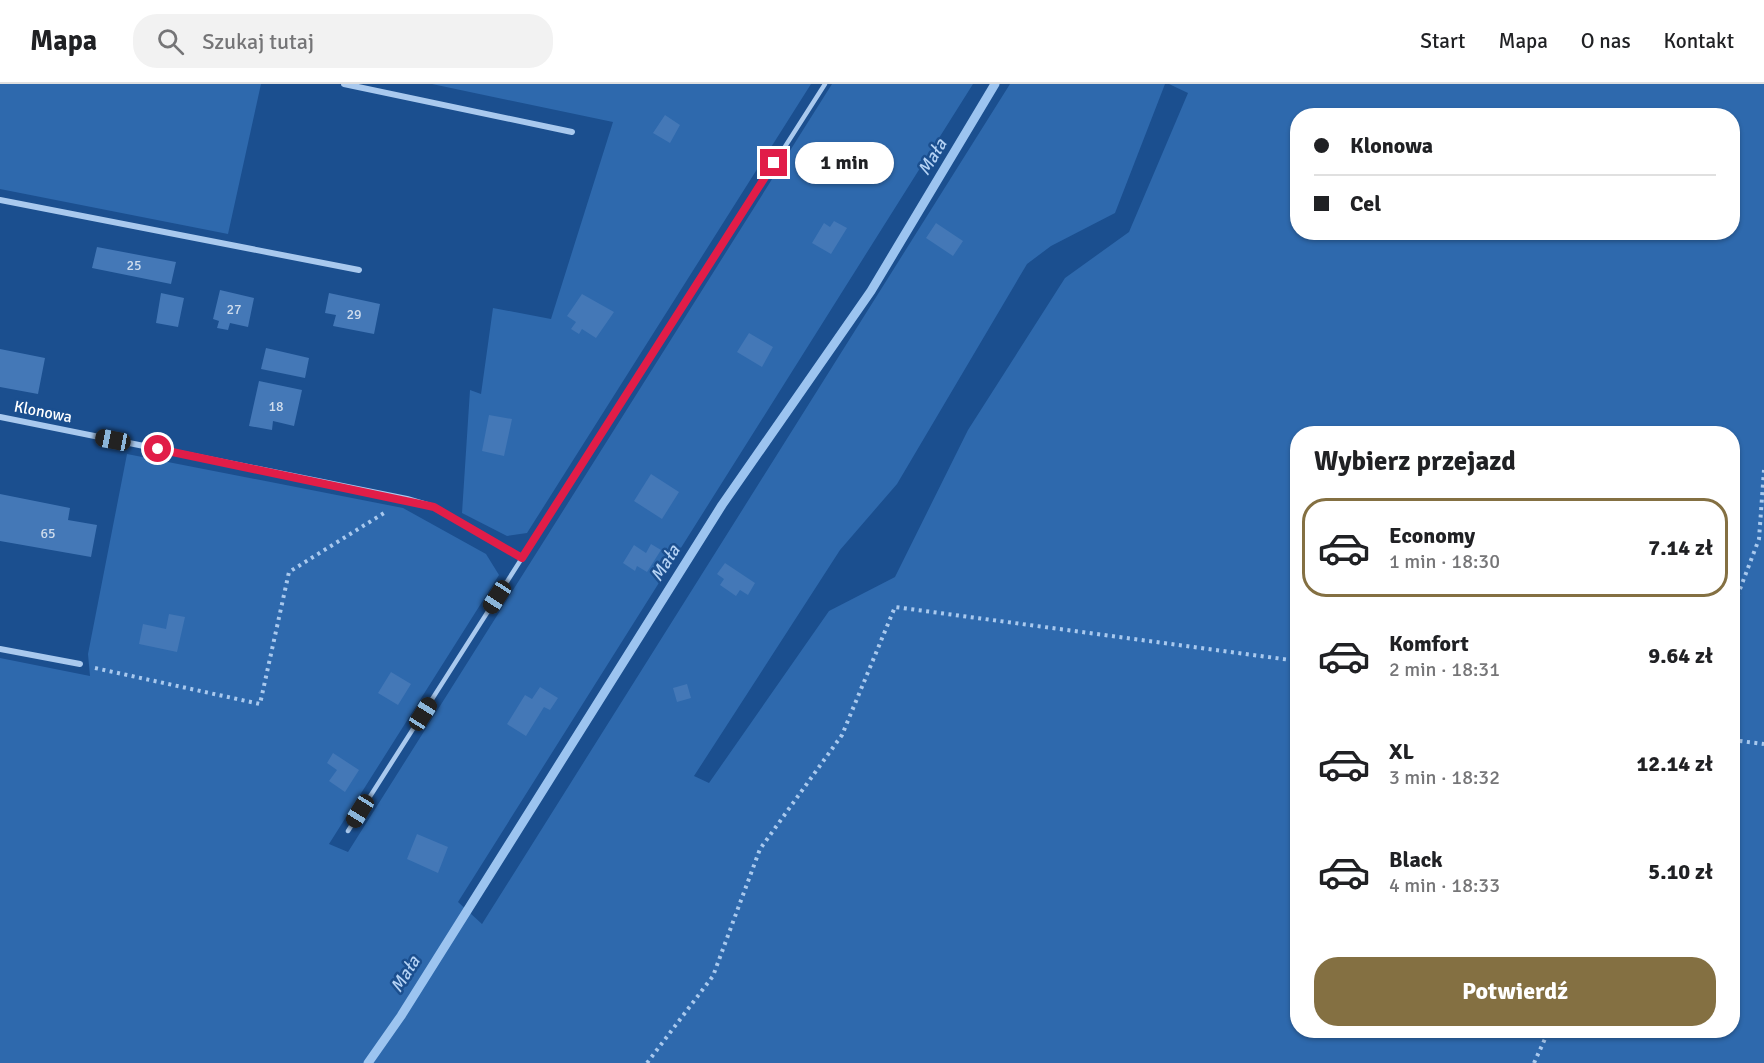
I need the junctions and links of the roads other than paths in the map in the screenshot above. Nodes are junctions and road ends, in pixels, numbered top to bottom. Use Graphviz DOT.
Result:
graph roads {
  1 [pos="344,84"];
  2 [pos="825,84"];
  3 [pos="572,132"];
  4 [pos="0,200"];
  5 [pos="360,270"];
  6 [pos="0,417"];
  7 [pos="434,507"];
  8 [pos="522,558"];
  9 [pos="0,649"];
  10 [pos="80,664"];
  11 [pos="348,831"];
  1 -- 3 [label="street"];
  2 -- 8 [label="lane"];
  4 -- 5 [label="street"];
  6 -- 7 [label="street, Klonowa"];
  7 -- 8 [label="lane"];
  8 -- 11 [label="lane"];
  9 -- 10 [label="street"];
}
